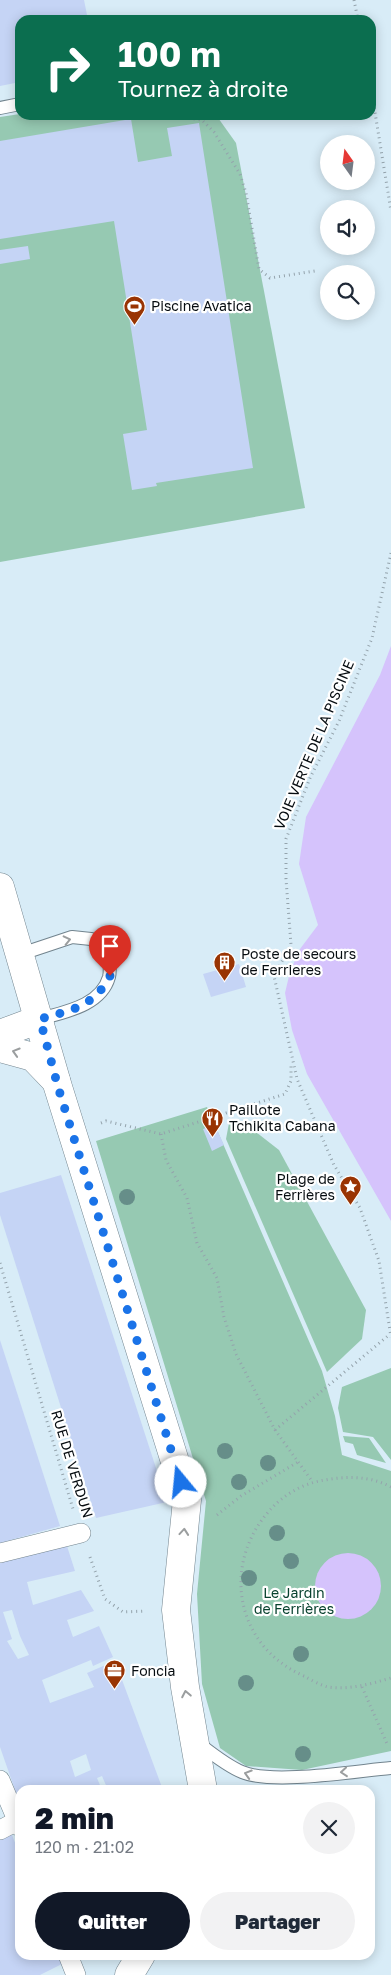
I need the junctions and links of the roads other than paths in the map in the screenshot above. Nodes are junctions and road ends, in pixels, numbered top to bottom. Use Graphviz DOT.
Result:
graph roads {
  1 [pos="15,105"];
  2 [pos="0,108"];
  3 [pos="0,887"];
  4 [pos="21,954"];
  5 [pos="40,1019"];
  6 [pos="0,1034"];
  7 [pos="0,1048"];
  8 [pos="57,1082"];
  9 [pos="81,1533"];
  10 [pos="0,1553"];
  11 [pos="196,1742"];
  12 [pos="391,1768"];
  13 [pos="0,1780"];
  14 [pos="203,1785"];
  15 [pos="15,1815"];
  16 [pos="15,1825"];
  17 [pos="0,1830"];
  18 [pos="70,1960"];
  19 [pos="76,1975"];
  1 -- 2 [label="lane"];
  3 -- 4 [label="main road"];
  4 -- 5 [label="main road"];
  4 -- 5 [label="lane, one-way"];
  5 -- 6 [label="main road"];
  5 -- 8 [label="main road"];
  8 -- 7 [label="main road, one-way"];
  11 -- 8 [label="main road, one-way"];
  9 -- 10 [label="street"];
  12 -- 11 [label="lane, one-way"];
  11 -- 14 [label="main road"];
  13 -- 15 [label="street"];
  16 -- 17 [label="street"];
  18 -- 19 [label="street"];
}
